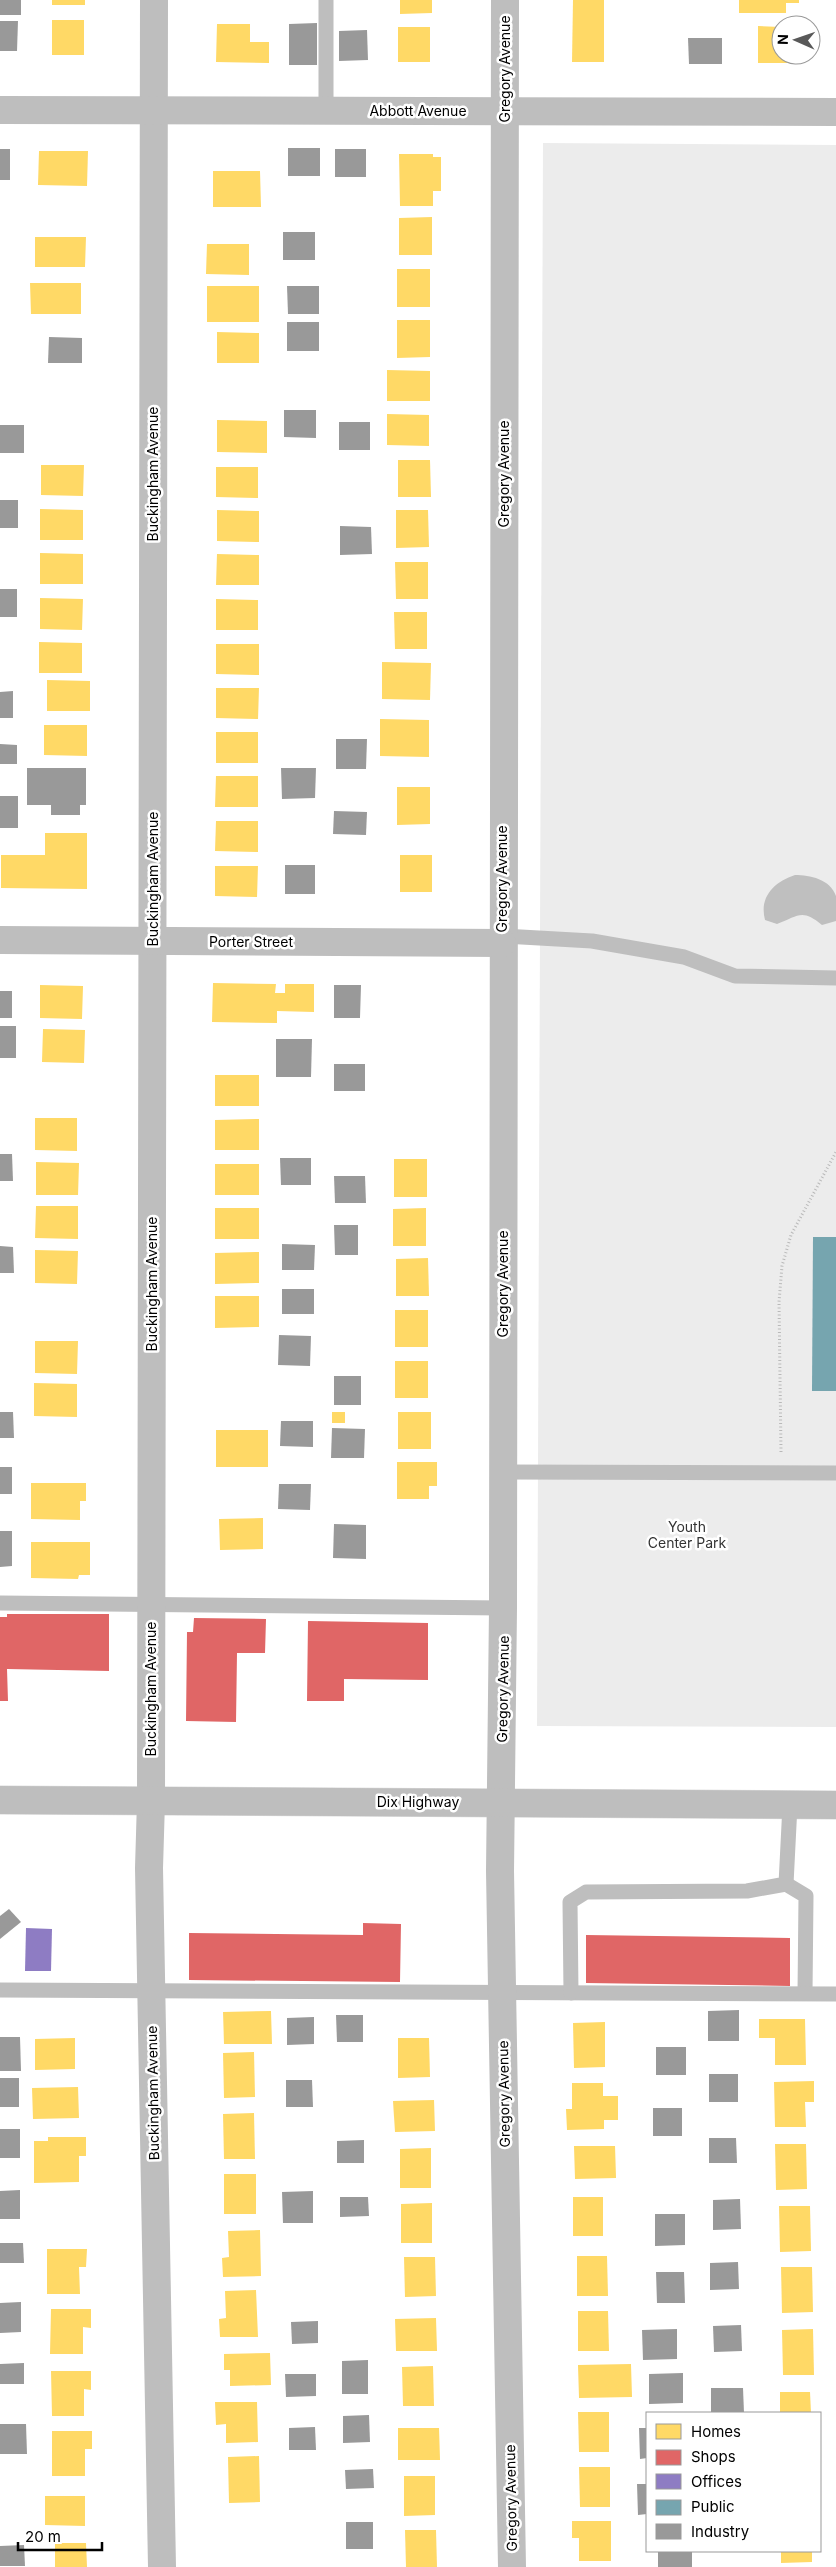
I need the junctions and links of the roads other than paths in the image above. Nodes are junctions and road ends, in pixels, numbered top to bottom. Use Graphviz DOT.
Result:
graph roads {
  1 [pos="154,0"];
  2 [pos="326,0"];
  3 [pos="505,0"];
  4 [pos="0,110"];
  5 [pos="154,111"];
  6 [pos="326,111"];
  7 [pos="505,111"];
  8 [pos="836,112"];
  9 [pos="502,939"];
  10 [pos="0,940"];
  11 [pos="153,941"];
  12 [pos="836,978"];
  13 [pos="503,1472"];
  14 [pos="836,1473"];
  15 [pos="0,1603"];
  16 [pos="152,1605"];
  17 [pos="503,1608"];
  18 [pos="0,1800"];
  19 [pos="151,1801"];
  20 [pos="502,1803"];
  21 [pos="790,1805"];
  22 [pos="836,1806"];
  23 [pos="786,1884"];
  24 [pos="0,1990"];
  25 [pos="152,1991"];
  26 [pos="502,1992"];
  27 [pos="571,1992"];
  28 [pos="805,1994"];
  29 [pos="836,1994"];
  30 [pos="162,2567"];
  31 [pos="512,2567"];
  1 -- 5 [label="street, Buckingham Avenue"];
  2 -- 6 [label="lane"];
  3 -- 7 [label="street, Gregory Avenue"];
  4 -- 5 [label="street, Abbott Avenue"];
  5 -- 6 [label="street, Abbott Avenue"];
  5 -- 11 [label="street, Buckingham Avenue"];
  6 -- 7 [label="street, Abbott Avenue"];
  7 -- 8 [label="street, Abbott Avenue"];
  7 -- 9 [label="street, Gregory Avenue"];
  9 -- 11 [label="street, Porter Street"];
  9 -- 12 [label="lane"];
  9 -- 13 [label="street, Gregory Avenue"];
  10 -- 11 [label="street, Porter Street"];
  11 -- 16 [label="street, Buckingham Avenue"];
  13 -- 14 [label="lane"];
  13 -- 17 [label="street, Gregory Avenue"];
  15 -- 16 [label="lane"];
  16 -- 17 [label="lane"];
  16 -- 19 [label="street, Buckingham Avenue"];
  17 -- 20 [label="street, Gregory Avenue"];
  18 -- 19 [label="street, Dix Highway"];
  19 -- 20 [label="street, Dix Highway"];
  19 -- 25 [label="street, Buckingham Avenue"];
  20 -- 21 [label="street, Dix Highway"];
  20 -- 26 [label="street, Gregory Avenue"];
  21 -- 22 [label="street, Dix Highway"];
  21 -- 23 [label="lane"];
  23 -- 27 [label="lane"];
  23 -- 28 [label="lane"];
  24 -- 25 [label="lane"];
  25 -- 26 [label="lane"];
  25 -- 30 [label="street, Buckingham Avenue"];
  26 -- 27 [label="lane"];
  26 -- 31 [label="street, Gregory Avenue"];
  27 -- 28 [label="lane"];
  28 -- 29 [label="lane"];
}
